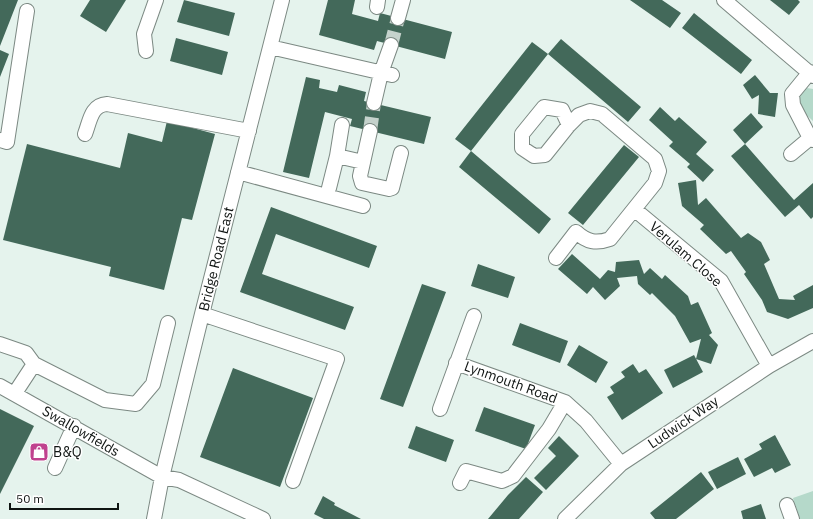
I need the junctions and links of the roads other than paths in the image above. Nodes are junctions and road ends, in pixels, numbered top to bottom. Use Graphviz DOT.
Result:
graph roads {
  1 [pos="156,0"];
  2 [pos="282,0"];
  3 [pos="403,0"];
  4 [pos="724,0"];
  5 [pos="27,11"];
  6 [pos="398,18"];
  7 [pos="391,45"];
  8 [pos="270,47"];
  9 [pos="146,51"];
  10 [pos="386,74"];
  11 [pos="811,74"];
  12 [pos="374,103"];
  13 [pos="569,124"];
  14 [pos="342,125"];
  15 [pos="249,131"];
  16 [pos="370,131"];
  17 [pos="85,134"];
  18 [pos="812,139"];
  19 [pos="0,140"];
  20 [pos="401,153"];
  21 [pos="791,154"];
  22 [pos="337,156"];
  23 [pos="363,162"];
  24 [pos="238,172"];
  25 [pos="329,188"];
  26 [pos="363,206"];
  27 [pos="634,209"];
  28 [pos="556,258"];
  29 [pos="202,314"];
  30 [pos="474,316"];
  31 [pos="168,323"];
  32 [pos="813,341"];
  33 [pos="0,344"];
  34 [pos="456,363"];
  35 [pos="34,364"];
  36 [pos="769,366"];
  37 [pos="0,386"];
  38 [pos="15,393"];
  39 [pos="565,402"];
  40 [pos="440,410"];
  41 [pos="74,426"];
  42 [pos="621,464"];
  43 [pos="55,468"];
  44 [pos="162,477"];
  45 [pos="293,481"];
  46 [pos="460,483"];
  47 [pos="787,505"];
  48 [pos="154,519"];
  49 [pos="263,519"];
  50 [pos="565,519"];
  51 [pos="792,519"];
  1 -- 9 [label="street"];
  2 -- 8 [label="street, Bridge Road East"];
  3 -- 6 [label="street"];
  4 -- 11 [label="street"];
  5 -- 19 [label="street"];
  7 -- 10 [label="street"];
  8 -- 10 [label="street"];
  8 -- 15 [label="street, Bridge Road East"];
  10 -- 12 [label="street"];
  11 -- 18 [label="street"];
  13 -- 27 [label="street"];
  14 -- 22 [label="street"];
  15 -- 17 [label="street"];
  15 -- 24 [label="street, Bridge Road East"];
  16 -- 23 [label="street"];
  18 -- 21 [label="street"];
  20 -- 23 [label="street"];
  22 -- 23 [label="street"];
  22 -- 25 [label="street"];
  24 -- 26 [label="street"];
  24 -- 29 [label="street, Bridge Road East"];
  27 -- 28 [label="street"];
  27 -- 36 [label="street, Verulam Close"];
  29 -- 44 [label="street, Bridge Road East"];
  29 -- 45 [label="street"];
  30 -- 34 [label="street, Lynmouth Road"];
  31 -- 35 [label="street"];
  32 -- 36 [label="street, Ludwick Way"];
  33 -- 35 [label="street"];
  34 -- 39 [label="street, Lynmouth Road"];
  34 -- 40 [label="street, Lynmouth Road"];
  35 -- 38 [label="street"];
  36 -- 42 [label="street, Ludwick Way"];
  37 -- 38 [label="street, Swallowfields"];
  38 -- 41 [label="street, Swallowfields"];
  39 -- 42 [label="street, Lynmouth Road"];
  39 -- 46 [label="street, Lynmouth Road"];
  41 -- 43 [label="street"];
  41 -- 44 [label="street, Swallowfields"];
  42 -- 50 [label="street, Ludwick Way"];
  44 -- 48 [label="street, Bridge Road East"];
  44 -- 49 [label="street, Swallowfields"];
  47 -- 51 [label="street"];
}
